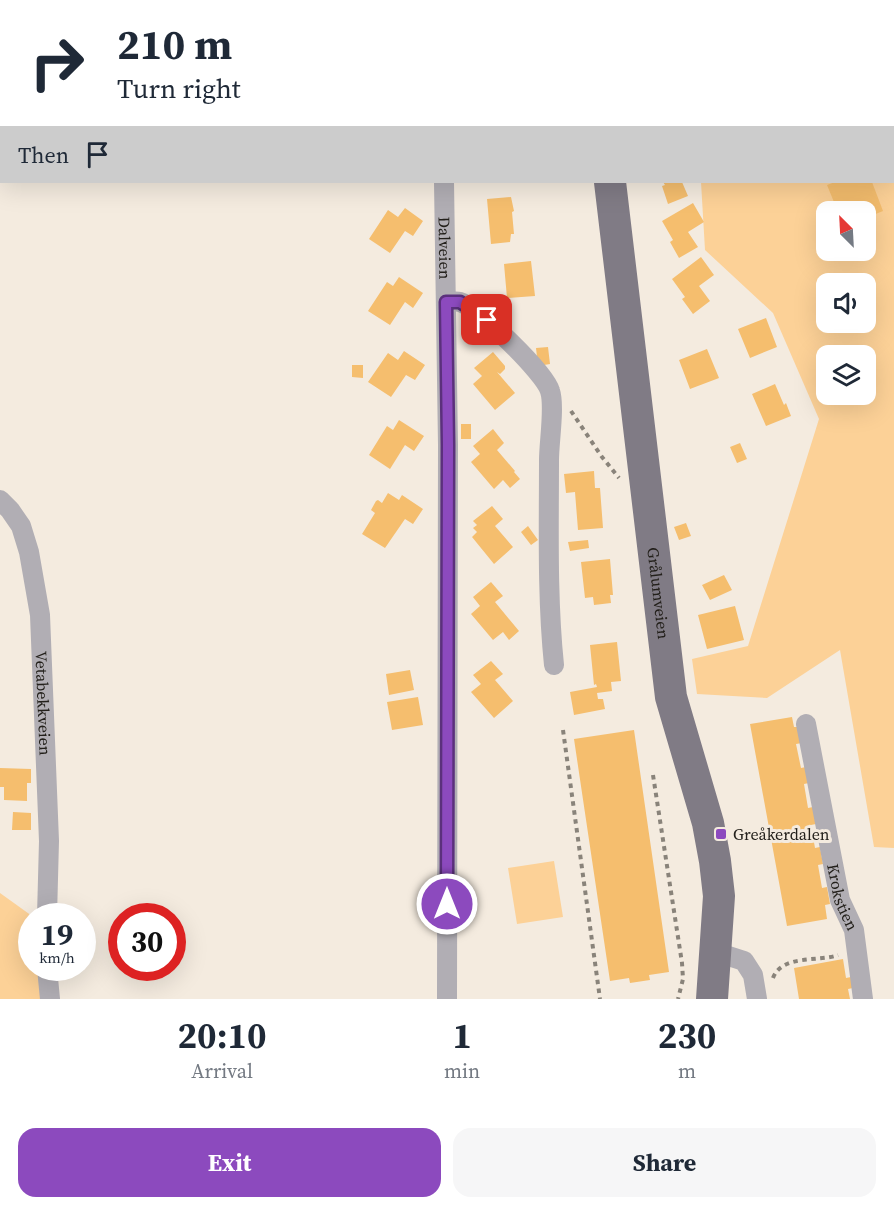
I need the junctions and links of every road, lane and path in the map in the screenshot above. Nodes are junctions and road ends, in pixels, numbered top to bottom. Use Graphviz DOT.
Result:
graph roads {
  1 [pos="444,183"];
  2 [pos="610,183"];
  3 [pos="446,302"];
  4 [pos="551,394"];
  5 [pos="646,492"];
  6 [pos="0,500"];
  7 [pos="554,665"];
  8 [pos="806,724"];
  9 [pos="563,730"];
  10 [pos="653,775"];
  11 [pos="47,903"];
  12 [pos="849,920"];
  13 [pos="716,952"];
  14 [pos="775,972"];
  15 [pos="48,981"];
  16 [pos="50,999"];
  17 [pos="447,999"];
  18 [pos="600,999"];
  19 [pos="678,999"];
  20 [pos="712,999"];
  21 [pos="757,999"];
  22 [pos="864,999"];
  1 -- 3 [label="street, Dalveien"];
  2 -- 5 [label="main road, Grålumveien"];
  3 -- 4 [label="street"];
  3 -- 17 [label="street, Dalveien"];
  4 -- 5 [label="path"];
  4 -- 7 [label="street"];
  5 -- 13 [label="main road, Grålumveien"];
  6 -- 11 [label="street, Vetabekkveien"];
  8 -- 12 [label="street, Krokstien"];
  9 -- 18 [label="path"];
  10 -- 19 [label="path"];
  12 -- 14 [label="path"];
  12 -- 22 [label="street, Krokstien"];
  13 -- 20 [label="main road, Grålumveien"];
  13 -- 21 [label="street"];
  15 -- 16 [label="street"];
}
